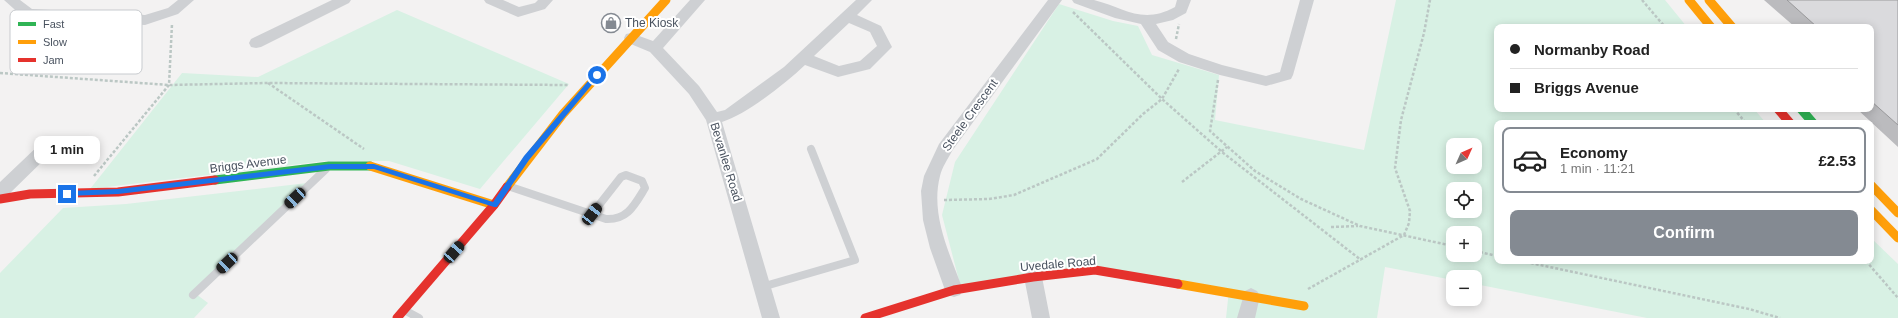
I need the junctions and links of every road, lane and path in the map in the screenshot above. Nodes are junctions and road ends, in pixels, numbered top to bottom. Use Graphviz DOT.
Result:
graph roads {
  1 [pos="11,0"];
  2 [pos="187,0"];
  3 [pos="344,0"];
  4 [pos="491,0"];
  5 [pos="546,0"];
  6 [pos="666,0"];
  7 [pos="698,0"];
  8 [pos="865,0"];
  9 [pos="1055,0"];
  10 [pos="1307,0"];
  11 [pos="1430,0"];
  12 [pos="1642,0"];
  13 [pos="1689,0"];
  14 [pos="1709,0"];
  15 [pos="1075,4"];
  16 [pos="1182,5"];
  17 [pos="23,10"];
  18 [pos="173,12"];
  19 [pos="848,17"];
  20 [pos="142,20"];
  21 [pos="1146,20"];
  22 [pos="1662,24"];
  23 [pos="1709,24"];
  24 [pos="1729,24"];
  25 [pos="631,38"];
  26 [pos="256,43"];
  27 [pos="655,48"];
  28 [pos="803,58"];
  29 [pos="1184,58"];
  30 [pos="1220,70"];
  31 [pos="0,73"];
  32 [pos="10,74"];
  33 [pos="15,74"];
  34 [pos="267,83"];
  35 [pos="169,84"];
  36 [pos="588,86"];
  37 [pos="1162,99"];
  38 [pos="1737,112"];
  39 [pos="1781,112"];
  40 [pos="1804,112"];
  41 [pos="713,119"];
  42 [pos="1743,120"];
  43 [pos="1787,120"];
  44 [pos="1811,120"];
  45 [pos="1228,146"];
  46 [pos="47,147"];
  47 [pos="811,149"];
  48 [pos="1222,152"];
  49 [pos="330,166"];
  50 [pos="374,166"];
  51 [pos="1182,182"];
  52 [pos="507,186"];
  53 [pos="1874,188"];
  54 [pos="0,192"];
  55 [pos="79,194"];
  56 [pos="0,199"];
  57 [pos="928,200"];
  58 [pos="494,205"];
  59 [pos="1874,213"];
  60 [pos="1898,213"];
  61 [pos="592,214"];
  62 [pos="1360,226"];
  63 [pos="1331,227"];
  64 [pos="1404,234"];
  65 [pos="1898,238"];
  66 [pos="1446,244"];
  67 [pos="1482,253"];
  68 [pos="1494,255"];
  69 [pos="1361,260"];
  70 [pos="1535,264"];
  71 [pos="1869,264"];
  72 [pos="1033,277"];
  73 [pos="762,287"];
  74 [pos="954,290"];
  75 [pos="193,295"];
  76 [pos="1251,296"];
  77 [pos="1898,298"];
  78 [pos="1285,302"];
  79 [pos="1304,306"];
  80 [pos="403,310"];
  81 [pos="397,318"];
  82 [pos="419,318"];
  83 [pos="771,318"];
  84 [pos="865,318"];
  85 [pos="1041,318"];
  86 [pos="1246,318"];
  87 [pos="1780,318"];
  1 -- 17 [label="street"];
  2 -- 18 [label="street"];
  3 -- 26 [label="street"];
  4 -- 5 [label="street"];
  6 -- 25 [label="main road"];
  7 -- 27 [label="street"];
  8 -- 19 [label="street"];
  9 -- 57 [label="street, Steele Crescent"];
  10 -- 30 [label="street"];
  11 -- 64 [label="path"];
  12 -- 22 [label="path"];
  13 -- 23 [label="main road"];
  14 -- 24 [label="main road"];
  15 -- 21 [label="street"];
  15 -- 37 [label="path"];
  16 -- 21 [label="street"];
  16 -- 29 [label="path"];
  18 -- 20 [label="street"];
  18 -- 35 [label="path"];
  19 -- 28 [label="street"];
  19 -- 28 [label="street"];
  21 -- 29 [label="street"];
  25 -- 27 [label="street, Bevanlee Road"];
  25 -- 36 [label="main road"];
  27 -- 41 [label="street, Bevanlee Road"];
  28 -- 41 [label="street"];
  29 -- 30 [label="street"];
  29 -- 37 [label="path"];
  30 -- 45 [label="path"];
  31 -- 32 [label="path"];
  33 -- 35 [label="path"];
  34 -- 35 [label="path"];
  34 -- 36 [label="path"];
  34 -- 50 [label="path"];
  35 -- 55 [label="path"];
  36 -- 52 [label="main road"];
  37 -- 48 [label="path"];
  37 -- 57 [label="path"];
  38 -- 42 [label="path"];
  39 -- 43 [label="main road"];
  40 -- 44 [label="main road"];
  41 -- 73 [label="street, Bevanlee Road"];
  45 -- 48 [label="path"];
  45 -- 62 [label="path"];
  46 -- 54 [label="street"];
  47 -- 73 [label="lane"];
  48 -- 51 [label="path"];
  48 -- 69 [label="path"];
  49 -- 50 [label="main road, Briggs Avenue"];
  49 -- 55 [label="main road, Briggs Avenue"];
  49 -- 75 [label="lane"];
  50 -- 58 [label="main road, Briggs Avenue"];
  52 -- 58 [label="main road"];
  52 -- 61 [label="lane"];
  53 -- 60 [label="main road"];
  55 -- 56 [label="main road, Briggs Avenue"];
  57 -- 74 [label="street, Steele Crescent"];
  58 -- 80 [label="main road"];
  59 -- 65 [label="main road"];
  61 -- 61 [label="lane"];
  62 -- 63 [label="path"];
  62 -- 64 [label="path"];
  64 -- 66 [label="path"];
  64 -- 69 [label="path"];
  67 -- 68 [label="path"];
  69 -- 78 [label="path"];
  70 -- 87 [label="path"];
  71 -- 77 [label="path"];
  72 -- 74 [label="main road, Uvedale Road"];
  72 -- 76 [label="main road, Uvedale Road"];
  72 -- 85 [label="street"];
  73 -- 83 [label="street, Bevanlee Road"];
  74 -- 84 [label="main road, Uvedale Road"];
  76 -- 78 [label="main road, Uvedale Road"];
  76 -- 86 [label="street"];
  78 -- 79 [label="main road, Uvedale Road"];
  80 -- 81 [label="main road"];
  80 -- 82 [label="lane"];
}
